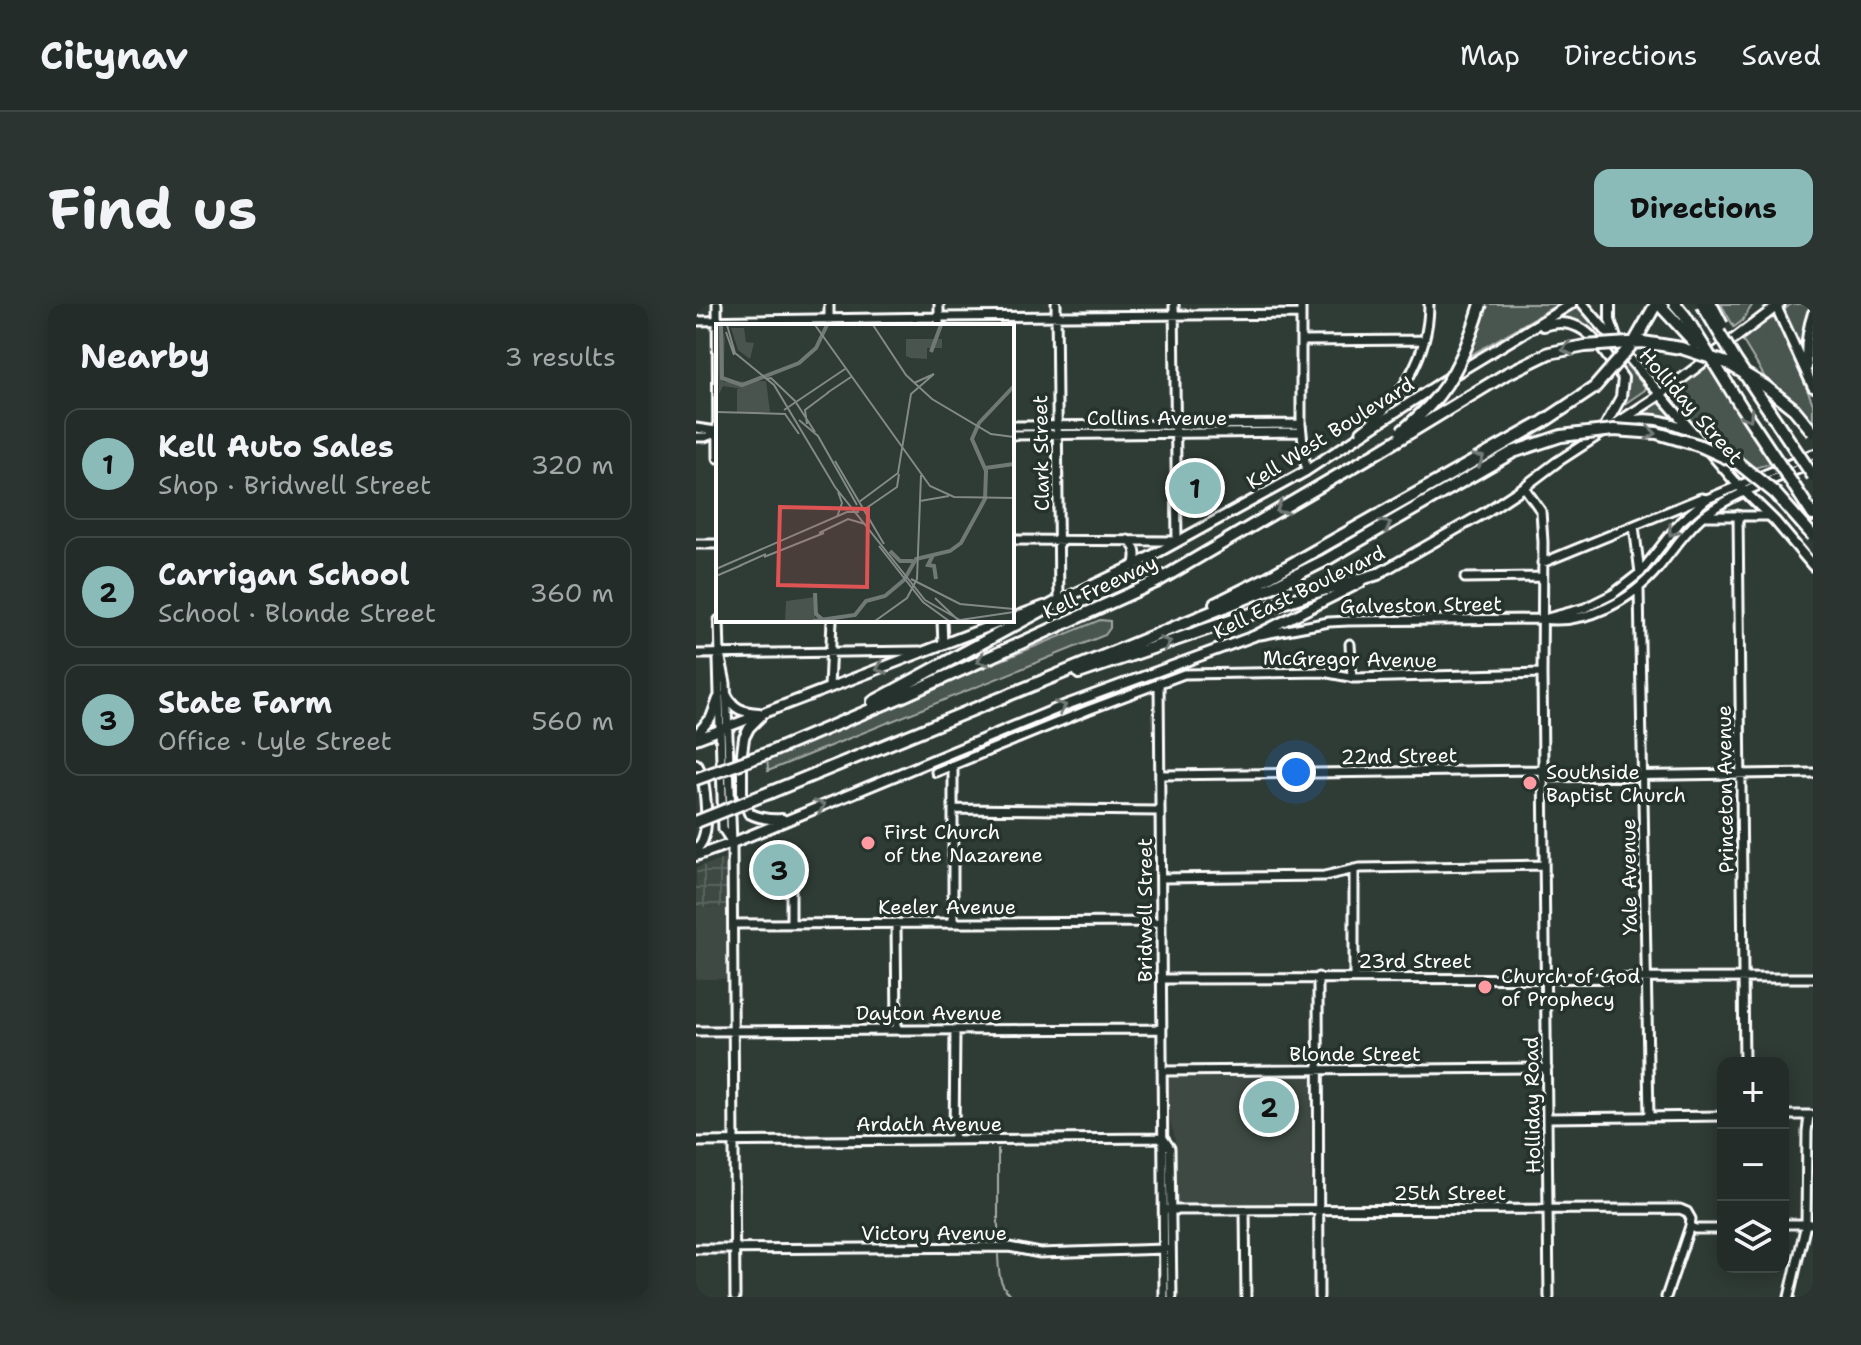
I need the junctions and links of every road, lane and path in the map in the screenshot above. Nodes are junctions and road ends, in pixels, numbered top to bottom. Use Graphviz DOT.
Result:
graph roads {
  1 [pos="717,304"];
  2 [pos="829,304"];
  3 [pos="939,304"];
  4 [pos="1056,304"];
  5 [pos="1174,304"];
  6 [pos="1301,304"];
  7 [pos="1429,304"];
  8 [pos="1481,304"];
  9 [pos="1571,304"];
  10 [pos="1583,304"];
  11 [pos="1610,304"];
  12 [pos="1658,304"];
  13 [pos="1675,304"];
  14 [pos="1702,304"];
  15 [pos="1711,304"];
  16 [pos="1777,305"];
  17 [pos="1813,313"];
  18 [pos="1301,314"];
  19 [pos="1056,317"];
  20 [pos="1174,317"];
  21 [pos="696,321"];
  22 [pos="717,321"];
  23 [pos="939,321"];
  24 [pos="829,323"];
  25 [pos="717,324"];
  26 [pos="1531,330"];
  27 [pos="1424,340"];
  28 [pos="1301,341"];
  29 [pos="1622,351"];
  30 [pos="1808,376"];
  31 [pos="1730,386"];
  32 [pos="1813,387"];
  33 [pos="1759,393"];
  34 [pos="1660,395"];
  35 [pos="1618,423"];
  36 [pos="1014,426"];
  37 [pos="696,428"];
  38 [pos="1302,428"];
  39 [pos="1057,430"];
  40 [pos="1175,430"];
  41 [pos="1690,430"];
  42 [pos="716,432"];
  43 [pos="1813,432"];
  44 [pos="716,433"];
  45 [pos="1601,434"];
  46 [pos="1014,435"];
  47 [pos="696,437"];
  48 [pos="1813,454"];
  49 [pos="1373,455"];
  50 [pos="1813,463"];
  51 [pos="1306,471"];
  52 [pos="1813,476"];
  53 [pos="1524,487"];
  54 [pos="1742,488"];
  55 [pos="1802,498"];
  56 [pos="1707,499"];
  57 [pos="1738,515"];
  58 [pos="1813,515"];
  59 [pos="1704,516"];
  60 [pos="1769,516"];
  61 [pos="1813,522"];
  62 [pos="1634,526"];
  63 [pos="1813,536"];
  64 [pos="1014,540"];
  65 [pos="1059,540"];
  66 [pos="1128,540"];
  67 [pos="1177,541"];
  68 [pos="1542,563"];
  69 [pos="1135,565"];
  70 [pos="1813,566"];
  71 [pos="1640,573"];
  72 [pos="1378,574"];
  73 [pos="1542,577"];
  74 [pos="1465,578"];
  75 [pos="1266,584"];
  76 [pos="1639,589"];
  77 [pos="1059,601"];
  78 [pos="1014,617"];
  79 [pos="1542,619"];
  80 [pos="719,622"];
  81 [pos="832,622"];
  82 [pos="942,622"];
  83 [pos="1001,622"];
  84 [pos="1254,636"];
  85 [pos="1350,644"];
  86 [pos="943,645"];
  87 [pos="927,651"];
  88 [pos="832,652"];
  89 [pos="696,654"];
  90 [pos="720,654"];
  91 [pos="1542,673"];
  92 [pos="1352,678"];
  93 [pos="1159,682"];
  94 [pos="829,688"];
  95 [pos="722,697"];
  96 [pos="987,705"];
  97 [pos="764,713"];
  98 [pos="724,729"];
  99 [pos="822,729"];
  100 [pos="696,737"];
  101 [pos="696,764"];
  102 [pos="953,765"];
  103 [pos="936,772"];
  104 [pos="1813,773"];
  105 [pos="1543,774"];
  106 [pos="1741,774"];
  107 [pos="1160,775"];
  108 [pos="1643,775"];
  109 [pos="696,779"];
  110 [pos="953,809"];
  111 [pos="1160,811"];
  112 [pos="790,818"];
  113 [pos="696,822"];
  114 [pos="732,843"];
  115 [pos="696,850"];
  116 [pos="696,856"];
  117 [pos="1544,865"];
  118 [pos="791,869"];
  119 [pos="1354,869"];
  120 [pos="1161,878"];
  121 [pos="953,922"];
  122 [pos="1161,922"];
  123 [pos="791,923"];
  124 [pos="896,923"];
  125 [pos="733,924"];
  126 [pos="1318,977"];
  127 [pos="1354,977"];
  128 [pos="1546,978"];
  129 [pos="1647,978"];
  130 [pos="1743,978"];
  131 [pos="1813,978"];
  132 [pos="1162,979"];
  133 [pos="897,1029"];
  134 [pos="1162,1029"];
  135 [pos="955,1030"];
  136 [pos="696,1031"];
  137 [pos="734,1031"];
  138 [pos="1744,1057"];
  139 [pos="1547,1068"];
  140 [pos="1318,1070"];
  141 [pos="1162,1071"];
  142 [pos="1789,1115"];
  143 [pos="1811,1115"];
  144 [pos="1717,1116"];
  145 [pos="1649,1117"];
  146 [pos="1548,1118"];
  147 [pos="1163,1138"];
  148 [pos="954,1140"];
  149 [pos="734,1141"];
  150 [pos="696,1142"];
  151 [pos="1549,1208"];
  152 [pos="1167,1210"];
  153 [pos="1245,1210"];
  154 [pos="1319,1210"];
  155 [pos="1809,1224"];
  156 [pos="1690,1226"];
  157 [pos="1717,1229"];
  158 [pos="696,1249"];
  159 [pos="735,1249"];
  160 [pos="1168,1249"];
  161 [pos="1168,1284"];
  162 [pos="735,1297"];
  163 [pos="1164,1297"];
  164 [pos="1172,1297"];
  165 [pos="1246,1297"];
  166 [pos="1319,1297"];
  167 [pos="1549,1297"];
  168 [pos="1666,1297"];
  169 [pos="1789,1297"];
  1 -- 22 [label="street"];
  2 -- 24 [label="street"];
  3 -- 23 [label="street"];
  4 -- 19 [label="street, Clark Street"];
  5 -- 20 [label="street"];
  6 -- 18 [label="street"];
  7 -- 27 [label="street"];
  8 -- 49 [label="highway, bridge"];
  9 -- 26 [label="main road, Kell West Boulevard"];
  10 -- 29 [label="main road, Holliday Street"];
  11 -- 29 [label="main road"];
  12 -- 31 [label="highway, bridge"];
  75 -- 12 [label="highway, one-way, bridge"];
  13 -- 31 [label="highway, bridge"];
  14 -- 33 [label="highway, bridge"];
  15 -- 33 [label="highway, bridge"];
  16 -- 30 [label="main road"];
  16 -- 34 [label="main road, Kell East Boulevard"];
  17 -- 30 [label="main road"];
  18 -- 20 [label="street"];
  18 -- 28 [label="street"];
  19 -- 20 [label="street"];
  19 -- 23 [label="street"];
  19 -- 39 [label="street, Clark Street"];
  20 -- 40 [label="street"];
  21 -- 22 [label="street"];
  22 -- 24 [label="street"];
  22 -- 25 [label="street"];
  23 -- 24 [label="street"];
  26 -- 45 [label="main road"];
  26 -- 51 [label="main road, Kell West Boulevard"];
  27 -- 28 [label="street"];
  27 -- 51 [label="street"];
  28 -- 38 [label="street"];
  29 -- 34 [label="main road, Holliday Street"];
  30 -- 32 [label="main road"];
  31 -- 55 [label="highway, one-way, bridge"];
  33 -- 52 [label="highway, bridge"];
  34 -- 35 [label="main road, Kell East Boulevard"];
  34 -- 41 [label="main road, Holliday Street"];
  35 -- 41 [label="main road"];
  35 -- 45 [label="main road, Kell East Boulevard"];
  36 -- 39 [label="street, Collins Avenue"];
  37 -- 42 [label="street"];
  38 -- 40 [label="street, Collins Avenue"];
  38 -- 51 [label="street"];
  39 -- 40 [label="street, Collins Avenue"];
  39 -- 46 [label="street, Collins Avenue"];
  39 -- 65 [label="street, Clark Street"];
  40 -- 67 [label="street"];
  41 -- 54 [label="main road, Holliday Street"];
  43 -- 49 [label="highway, one-way, bridge"];
  44 -- 47 [label="street"];
  45 -- 53 [label="main road, Kell East Boulevard"];
  48 -- 54 [label="street, Galveston Street"];
  49 -- 99 [label="highway, Kell Freeway, one-way"];
  50 -- 54 [label="street, Galveston Street"];
  51 -- 67 [label="main road, Kell West Boulevard"];
  53 -- 68 [label="street, Holliday Road"];
  53 -- 72 [label="main road, Kell East Boulevard"];
  54 -- 56 [label="street, Galveston Street"];
  54 -- 59 [label="street, Galveston Street"];
  54 -- 60 [label="main road, Holliday Street"];
  55 -- 58 [label="highway"];
  55 -- 61 [label="highway"];
  56 -- 62 [label="street"];
  56 -- 71 [label="street, Galveston Street, one-way"];
  57 -- 59 [label="street"];
  57 -- 60 [label="street"];
  57 -- 106 [label="street, Princeton Avenue"];
  59 -- 76 [label="street, Galveston Street"];
  60 -- 70 [label="main road, Holliday Street"];
  62 -- 68 [label="street"];
  62 -- 71 [label="street"];
  75 -- 63 [label="highway, one-way, bridge"];
  64 -- 65 [label="street"];
  65 -- 66 [label="street"];
  65 -- 77 [label="street, Clark Street"];
  66 -- 67 [label="street"];
  66 -- 69 [label="street"];
  67 -- 69 [label="main road, Kell West Boulevard"];
  68 -- 73 [label="street, Holliday Road"];
  69 -- 77 [label="main road, Kell West Boulevard"];
  71 -- 79 [label="street, Galveston Street"];
  72 -- 84 [label="main road, Kell East Boulevard"];
  96 -- 72 [label="highway, one-way"];
  73 -- 74 [label="street"];
  73 -- 79 [label="street, Holliday Road"];
  75 -- 96 [label="highway"];
  76 -- 79 [label="street, Galveston Street"];
  76 -- 108 [label="street, Yale Avenue"];
  77 -- 78 [label="main road, Kell West Boulevard"];
  77 -- 99 [label="highway"];
  79 -- 84 [label="street, Galveston Street"];
  79 -- 91 [label="street, Holliday Road"];
  80 -- 90 [label="street"];
  81 -- 88 [label="street"];
  82 -- 86 [label="street"];
  83 -- 86 [label="main road"];
  112 -- 84 [label="main road, Kell East Boulevard, one-way"];
  85 -- 92 [label="street"];
  86 -- 87 [label="main road"];
  87 -- 88 [label="street"];
  87 -- 94 [label="main road, one-way"];
  88 -- 90 [label="street"];
  88 -- 94 [label="street"];
  89 -- 90 [label="street"];
  90 -- 95 [label="street"];
  91 -- 92 [label="street, McGregor Avenue"];
  91 -- 105 [label="street, Holliday Road"];
  92 -- 93 [label="street, McGregor Avenue"];
  93 -- 102 [label="street, McGregor Avenue"];
  93 -- 107 [label="street, Bridwell Street"];
  94 -- 97 [label="main road"];
  95 -- 97 [label="main road"];
  95 -- 98 [label="street"];
  95 -- 100 [label="main road"];
  96 -- 113 [label="highway, bridge"];
  97 -- 98 [label="main road"];
  97 -- 112 [label="main road"];
  98 -- 100 [label="main road"];
  98 -- 114 [label="street"];
  99 -- 109 [label="highway, Kell Freeway, bridge"];
  101 -- 115 [label="main road"];
  102 -- 103 [label="street, McGregor Avenue"];
  102 -- 110 [label="street"];
  104 -- 106 [label="street, 22nd Street"];
  105 -- 107 [label="street, 22nd Street"];
  105 -- 108 [label="street, 22nd Street"];
  105 -- 117 [label="street, Holliday Road"];
  106 -- 108 [label="street, 22nd Street"];
  106 -- 130 [label="street, Princeton Avenue"];
  107 -- 111 [label="street, Bridwell Street"];
  108 -- 129 [label="street, Yale Avenue"];
  110 -- 111 [label="street"];
  110 -- 121 [label="street"];
  111 -- 120 [label="street, Bridwell Street"];
  112 -- 114 [label="main road, Kell East Boulevard"];
  114 -- 116 [label="main road, Kell East Boulevard"];
  114 -- 125 [label="street"];
  117 -- 119 [label="street"];
  117 -- 128 [label="street, Holliday Road"];
  118 -- 123 [label="street"];
  119 -- 120 [label="street"];
  119 -- 127 [label="street"];
  120 -- 122 [label="street, Bridwell Street"];
  121 -- 122 [label="street, Keeler Avenue"];
  121 -- 124 [label="street, Keeler Avenue"];
  122 -- 132 [label="street, Bridwell Street"];
  123 -- 124 [label="street, Keeler Avenue"];
  123 -- 125 [label="street, Keeler Avenue"];
  124 -- 133 [label="street"];
  125 -- 137 [label="street"];
  126 -- 127 [label="street, 23rd Street"];
  126 -- 132 [label="street, 23rd Street"];
  126 -- 140 [label="street"];
  127 -- 128 [label="street, 23rd Street"];
  128 -- 129 [label="street, 23rd Street"];
  128 -- 139 [label="street, Holliday Road"];
  129 -- 130 [label="street, 23rd Street"];
  129 -- 145 [label="street, Yale Avenue"];
  130 -- 131 [label="street, 23rd Street"];
  130 -- 138 [label="street, Princeton Avenue"];
  132 -- 134 [label="street, Bridwell Street"];
  133 -- 135 [label="street, Dayton Avenue"];
  133 -- 137 [label="street, Dayton Avenue"];
  134 -- 135 [label="street, Dayton Avenue"];
  134 -- 141 [label="street, Bridwell Street"];
  135 -- 148 [label="street"];
  136 -- 137 [label="street, Dayton Avenue"];
  137 -- 149 [label="street"];
  139 -- 140 [label="street, Blonde Street"];
  139 -- 146 [label="street, Holliday Road"];
  140 -- 141 [label="street, Blonde Street"];
  140 -- 154 [label="street"];
  141 -- 147 [label="street, Bridwell Street"];
  142 -- 143 [label="street"];
  143 -- 155 [label="street"];
  144 -- 145 [label="street"];
  145 -- 146 [label="street"];
  146 -- 151 [label="street, Holliday Road"];
  147 -- 148 [label="street, Ardath Avenue"];
  147 -- 152 [label="street, Bridwell Street"];
  148 -- 149 [label="street, Ardath Avenue"];
  149 -- 150 [label="street, Ardath Avenue"];
  149 -- 159 [label="street"];
  151 -- 154 [label="street, 25th Street"];
  151 -- 156 [label="street, 25th Street"];
  151 -- 167 [label="street, Holliday Road"];
  152 -- 153 [label="street, 25th Street"];
  152 -- 160 [label="street, Bridwell Street"];
  153 -- 154 [label="street, 25th Street"];
  153 -- 165 [label="street"];
  154 -- 166 [label="street"];
  155 -- 169 [label="street"];
  156 -- 157 [label="street, 25th Street"];
  156 -- 168 [label="street"];
  158 -- 159 [label="street, Victory Avenue"];
  159 -- 160 [label="street, Victory Avenue"];
  159 -- 162 [label="street"];
  160 -- 161 [label="street, Bridwell Street"];
  161 -- 163 [label="street, Bridwell Street"];
  161 -- 164 [label="street, Bridwell Street"];
}
